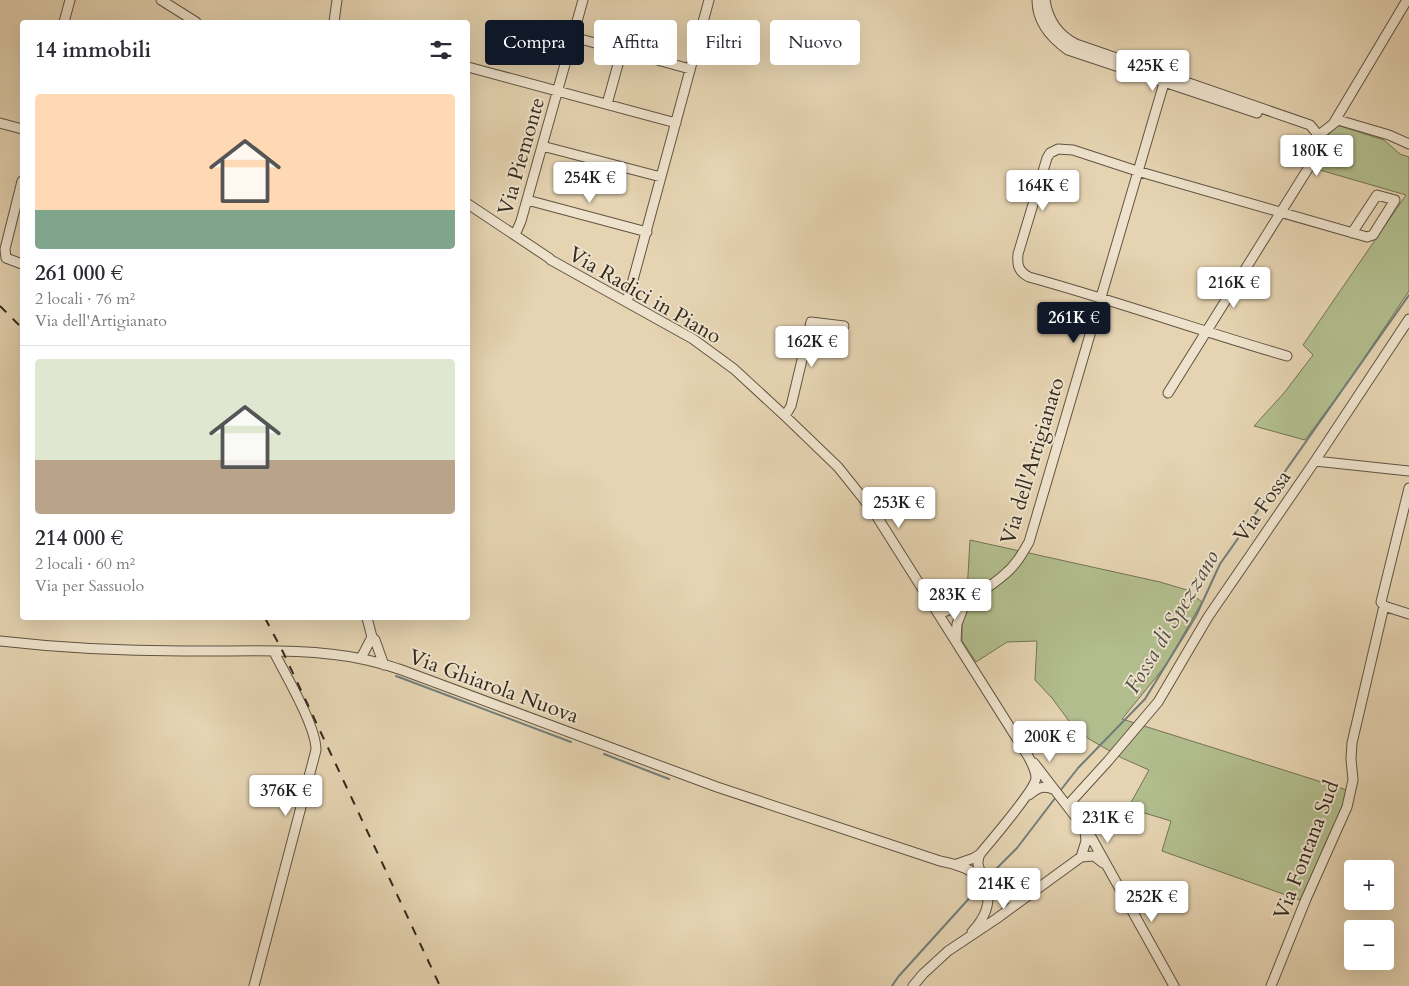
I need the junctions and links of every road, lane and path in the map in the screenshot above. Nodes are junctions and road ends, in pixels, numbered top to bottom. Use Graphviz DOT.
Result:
graph roads {
  1 [pos="70,0"];
  2 [pos="161,0"];
  3 [pos="583,0"];
  4 [pos="709,0"];
  5 [pos="1037,0"];
  6 [pos="1045,0"];
  7 [pos="1407,0"];
  8 [pos="336,4"];
  9 [pos="65,20"];
  10 [pos="193,20"];
  11 [pos="329,20"];
  12 [pos="334,20"];
  13 [pos="578,20"];
  14 [pos="565,65"];
  15 [pos="618,65"];
  16 [pos="676,65"];
  17 [pos="470,68"];
  18 [pos="690,69"];
  19 [pos="1164,83"];
  20 [pos="558,91"];
  21 [pos="607,104"];
  22 [pos="0,123"];
  23 [pos="676,123"];
  24 [pos="1332,124"];
  25 [pos="20,128"];
  26 [pos="1319,135"];
  27 [pos="1409,144"];
  28 [pos="542,146"];
  29 [pos="1137,171"];
  30 [pos="661,177"];
  31 [pos="20,189"];
  32 [pos="527,200"];
  33 [pos="470,206"];
  34 [pos="477,211"];
  35 [pos="1281,213"];
  36 [pos="491,225"];
  37 [pos="647,232"];
  38 [pos="1352,233"];
  39 [pos="515,235"];
  40 [pos="526,249"];
  41 [pos="551,260"];
  42 [pos="20,263"];
  43 [pos="1101,297"];
  44 [pos="627,302"];
  45 [pos="1409,319"];
  46 [pos="844,326"];
  47 [pos="1205,332"];
  48 [pos="1288,356"];
  49 [pos="1168,393"];
  50 [pos="785,416"];
  51 [pos="1315,460"];
  52 [pos="1409,471"];
  53 [pos="1409,488"];
  54 [pos="926,594"];
  55 [pos="949,600"];
  56 [pos="968,600"];
  57 [pos="1384,606"];
  58 [pos="938,613"];
  59 [pos="1409,614"];
  60 [pos="368,620"];
  61 [pos="372,637"];
  62 [pos="0,641"];
  63 [pos="956,642"];
  64 [pos="274,652"];
  65 [pos="361,658"];
  66 [pos="384,665"];
  67 [pos="1030,760"];
  68 [pos="1052,788"];
  69 [pos="1025,798"];
  70 [pos="1065,802"];
  71 [pos="1085,829"];
  72 [pos="980,854"];
  73 [pos="1081,857"];
  74 [pos="957,864"];
  75 [pos="978,872"];
  76 [pos="1109,872"];
  77 [pos="987,886"];
  78 [pos="1025,897"];
  79 [pos="965,939"];
  80 [pos="254,986"];
  81 [pos="913,986"];
  82 [pos="1174,986"];
  83 [pos="1272,986"];
  1 -- 9 [label="street"];
  2 -- 10 [label="street"];
  3 -- 13 [label="street, Via Piemonte"];
  4 -- 18 [label="street"];
  5 -- 19 [label="street"];
  6 -- 26 [label="street"];
  7 -- 24 [label="street"];
  8 -- 11 [label="street"];
  8 -- 12 [label="street"];
  14 -- 20 [label="street, Via Piemonte"];
  15 -- 21 [label="street"];
  16 -- 18 [label="street"];
  17 -- 20 [label="street"];
  18 -- 23 [label="street"];
  19 -- 26 [label="street"];
  19 -- 29 [label="street, Via dell'Artigianato"];
  20 -- 21 [label="street"];
  20 -- 28 [label="street, Via Piemonte"];
  21 -- 23 [label="street"];
  22 -- 25 [label="street"];
  23 -- 30 [label="street"];
  24 -- 26 [label="street"];
  24 -- 27 [label="street"];
  26 -- 35 [label="street"];
  28 -- 30 [label="street"];
  28 -- 32 [label="street, Via Piemonte"];
  29 -- 35 [label="street"];
  29 -- 43 [label="street, Via dell'Artigianato"];
  29 -- 43 [label="street"];
  30 -- 37 [label="street"];
  31 -- 42 [label="street"];
  32 -- 37 [label="street"];
  32 -- 39 [label="street, Via Piemonte"];
  33 -- 34 [label="street"];
  34 -- 36 [label="street"];
  34 -- 39 [label="street"];
  35 -- 38 [label="street"];
  35 -- 47 [label="street"];
  36 -- 39 [label="street"];
  36 -- 40 [label="street"];
  37 -- 44 [label="street"];
  38 -- 38 [label="street"];
  39 -- 40 [label="street"];
  39 -- 41 [label="street"];
  40 -- 41 [label="street"];
  41 -- 44 [label="street, Via Radici in Piano"];
  43 -- 47 [label="street"];
  43 -- 56 [label="street, Via dell'Artigianato"];
  44 -- 50 [label="street, Via Radici in Piano"];
  45 -- 51 [label="street, Via Fossa"];
  46 -- 50 [label="street"];
  47 -- 48 [label="street"];
  47 -- 49 [label="street"];
  50 -- 54 [label="street, Via Radici in Piano"];
  51 -- 52 [label="street"];
  51 -- 70 [label="street, Via Fossa"];
  53 -- 57 [label="street, Via Fontana Sud"];
  54 -- 55 [label="street, Via dell'Artigianato"];
  54 -- 58 [label="street, Via Radici in Piano"];
  55 -- 56 [label="street, Via dell'Artigianato"];
  55 -- 58 [label="street"];
  56 -- 58 [label="street, Via dell'Artigianato"];
  56 -- 63 [label="street"];
  57 -- 59 [label="street"];
  57 -- 83 [label="street, Via Fontana Sud"];
  58 -- 63 [label="street, Via Radici in Piano"];
  60 -- 61 [label="street"];
  61 -- 65 [label="street"];
  61 -- 66 [label="street"];
  62 -- 64 [label="street, Via Ghiarola Nuova"];
  63 -- 67 [label="street, Via Radici in Piano"];
  64 -- 65 [label="street, Via Ghiarola Nuova"];
  64 -- 80 [label="street"];
  65 -- 66 [label="street, Via Ghiarola Nuova"];
  66 -- 74 [label="street, Via Ghiarola Nuova"];
  67 -- 68 [label="street"];
  67 -- 69 [label="street"];
  68 -- 69 [label="street"];
  68 -- 70 [label="street"];
  69 -- 72 [label="street"];
  70 -- 71 [label="street"];
  71 -- 73 [label="street"];
  71 -- 76 [label="street"];
  72 -- 74 [label="street"];
  72 -- 75 [label="street"];
  73 -- 76 [label="street"];
  73 -- 78 [label="street"];
  74 -- 75 [label="street, Via Ghiarola Nuova"];
  75 -- 77 [label="street"];
  76 -- 82 [label="street"];
  77 -- 78 [label="street"];
  77 -- 79 [label="street"];
  78 -- 79 [label="street"];
  79 -- 81 [label="street"];
}
